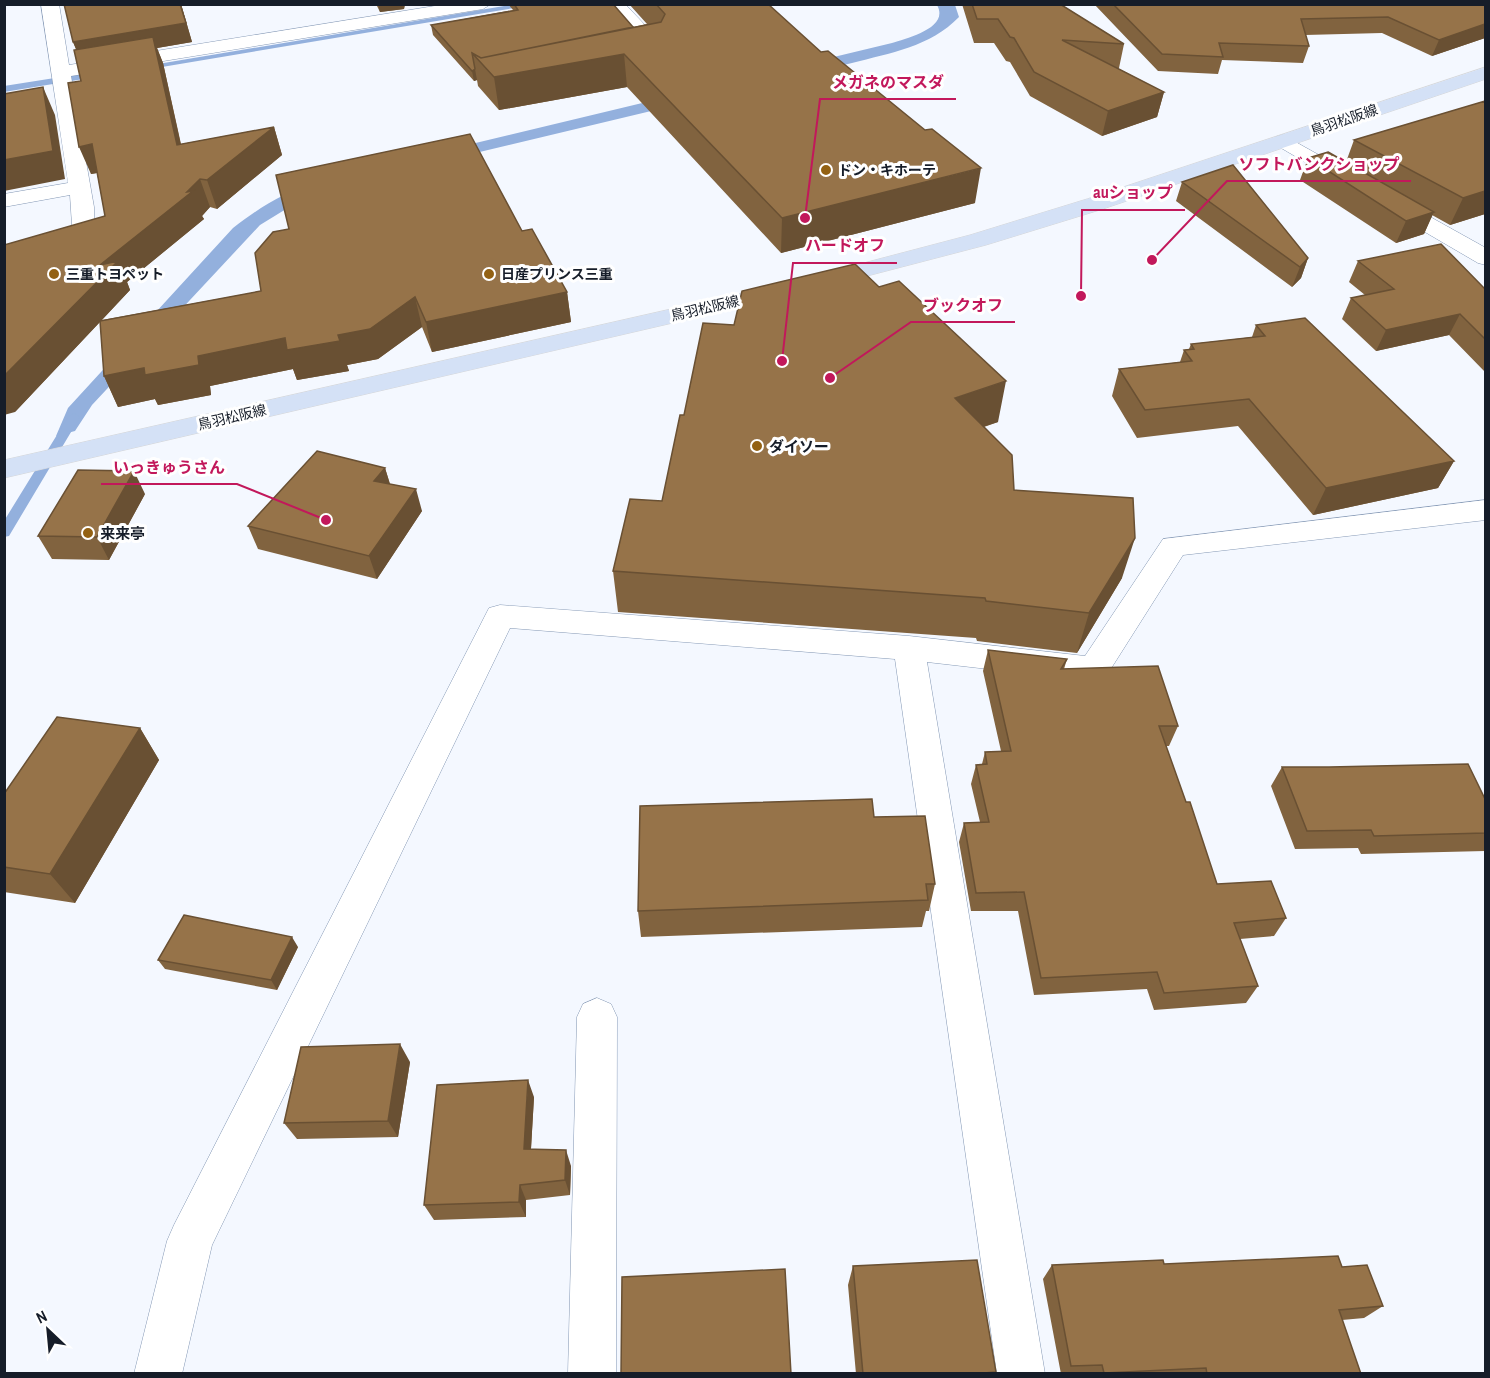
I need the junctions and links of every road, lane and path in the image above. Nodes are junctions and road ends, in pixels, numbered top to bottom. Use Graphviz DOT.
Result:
graph roads {
  1 [pos="50,4"];
  2 [pos="483,4"];
  3 [pos="615,4"];
  4 [pos="622,54"];
  5 [pos="1485,66"];
  6 [pos="1485,73"];
  7 [pos="62,77"];
  8 [pos="1428,91"];
  9 [pos="1283,141"];
  10 [pos="80,187"];
  11 [pos="4,201"];
  12 [pos="1485,258"];
  13 [pos="4,266"];
  14 [pos="4,469"];
  15 [pos="1485,510"];
  16 [pos="909,648"];
  17 [pos="597,1017"];
  18 [pos="158,1374"];
  19 [pos="592,1374"];
  20 [pos="1021,1374"];
  1 -- 7 [label="street"];
  2 -- 7 [label="street"];
  3 -- 4 [label="street"];
  5 -- 8 [label="main road, 鳥羽松阪線"];
  6 -- 8 [label="main road, 鳥羽松阪線"];
  7 -- 10 [label="street"];
  8 -- 9 [label="main road, 鳥羽松阪線"];
  9 -- 12 [label="street"];
  9 -- 14 [label="main road, 鳥羽松阪線"];
  10 -- 11 [label="street"];
  10 -- 13 [label="street"];
  15 -- 16 [label="street"];
  16 -- 18 [label="street"];
  16 -- 20 [label="street"];
  17 -- 19 [label="street"];
}
